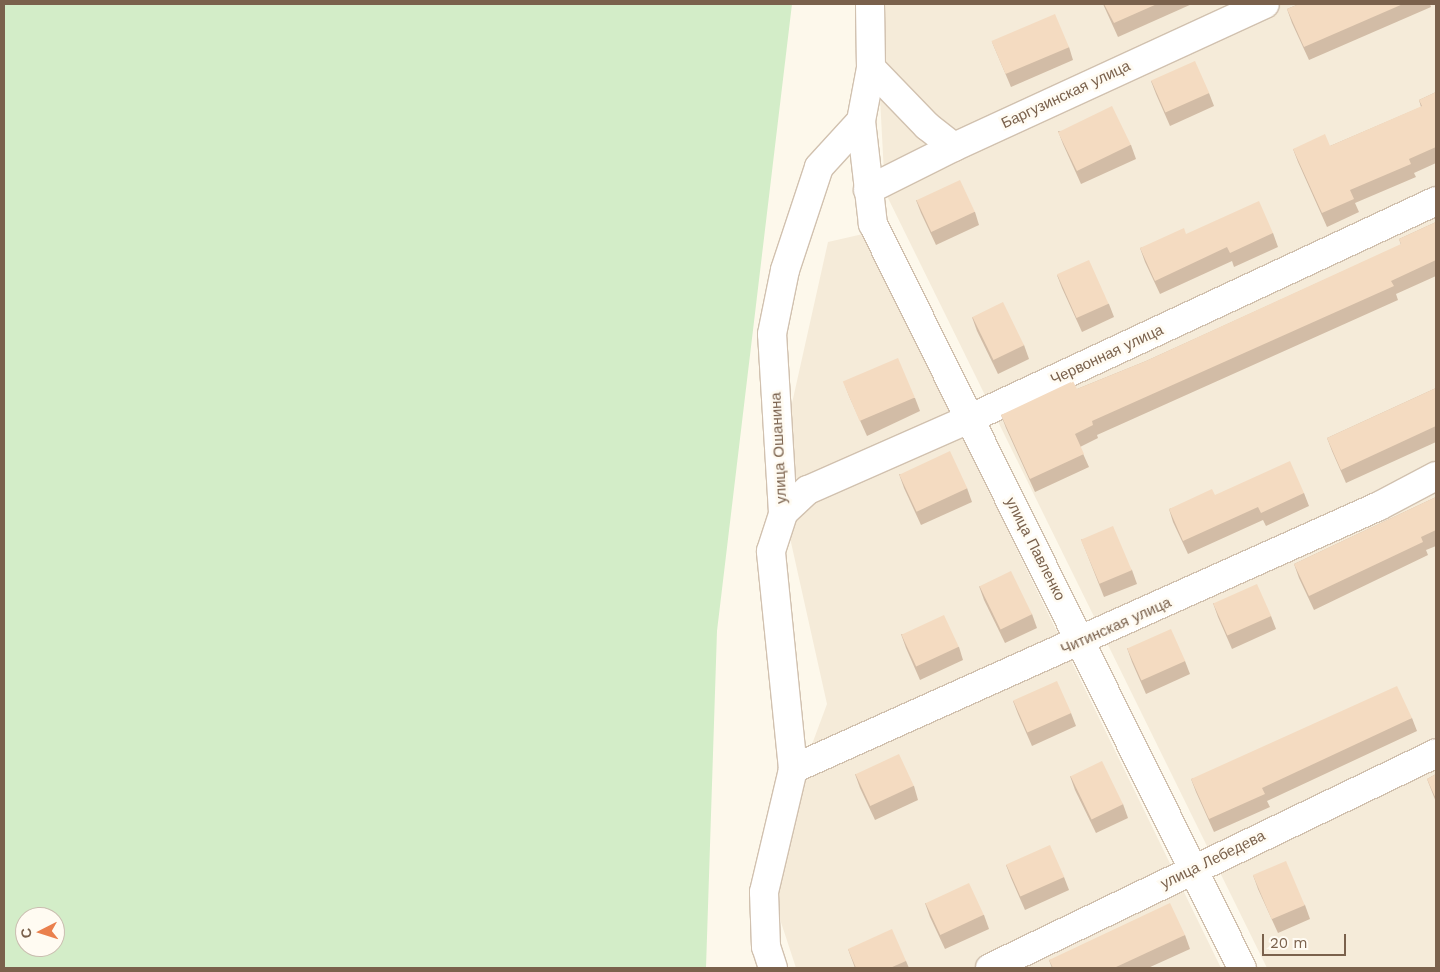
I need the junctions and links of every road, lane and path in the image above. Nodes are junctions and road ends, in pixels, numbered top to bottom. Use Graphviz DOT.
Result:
graph roads {
  1 [pos="870,4"];
  2 [pos="1265,4"];
  3 [pos="871,68"];
  4 [pos="861,120"];
  5 [pos="954,147"];
  6 [pos="868,190"];
  7 [pos="1436,201"];
  8 [pos="969,419"];
  9 [pos="1436,476"];
  10 [pos="783,513"];
  11 [pos="1082,641"];
  12 [pos="1436,753"];
  13 [pos="793,770"];
  14 [pos="1192,870"];
  15 [pos="773,968"];
  16 [pos="990,968"];
  17 [pos="1242,968"];
  1 -- 3 [label="street"];
  2 -- 5 [label="street, Баргузинская улица"];
  3 -- 4 [label="street"];
  3 -- 5 [label="street"];
  4 -- 6 [label="street, улица Павленко"];
  4 -- 10 [label="street, улица Ошанина"];
  5 -- 6 [label="street, Баргузинская улица"];
  6 -- 8 [label="street, улица Павленко"];
  7 -- 8 [label="street, Червонная улица"];
  8 -- 10 [label="street, Червонная улица"];
  8 -- 11 [label="street, улица Павленко"];
  9 -- 11 [label="street, Читинская улица"];
  10 -- 13 [label="street, улица Ошанина"];
  11 -- 13 [label="street, Читинская улица"];
  11 -- 14 [label="street, улица Павленко"];
  12 -- 14 [label="street, улица Лебедева"];
  13 -- 15 [label="street, улица Ошанина"];
  14 -- 16 [label="street, улица Лебедева"];
  14 -- 17 [label="street, улица Павленко"];
}
